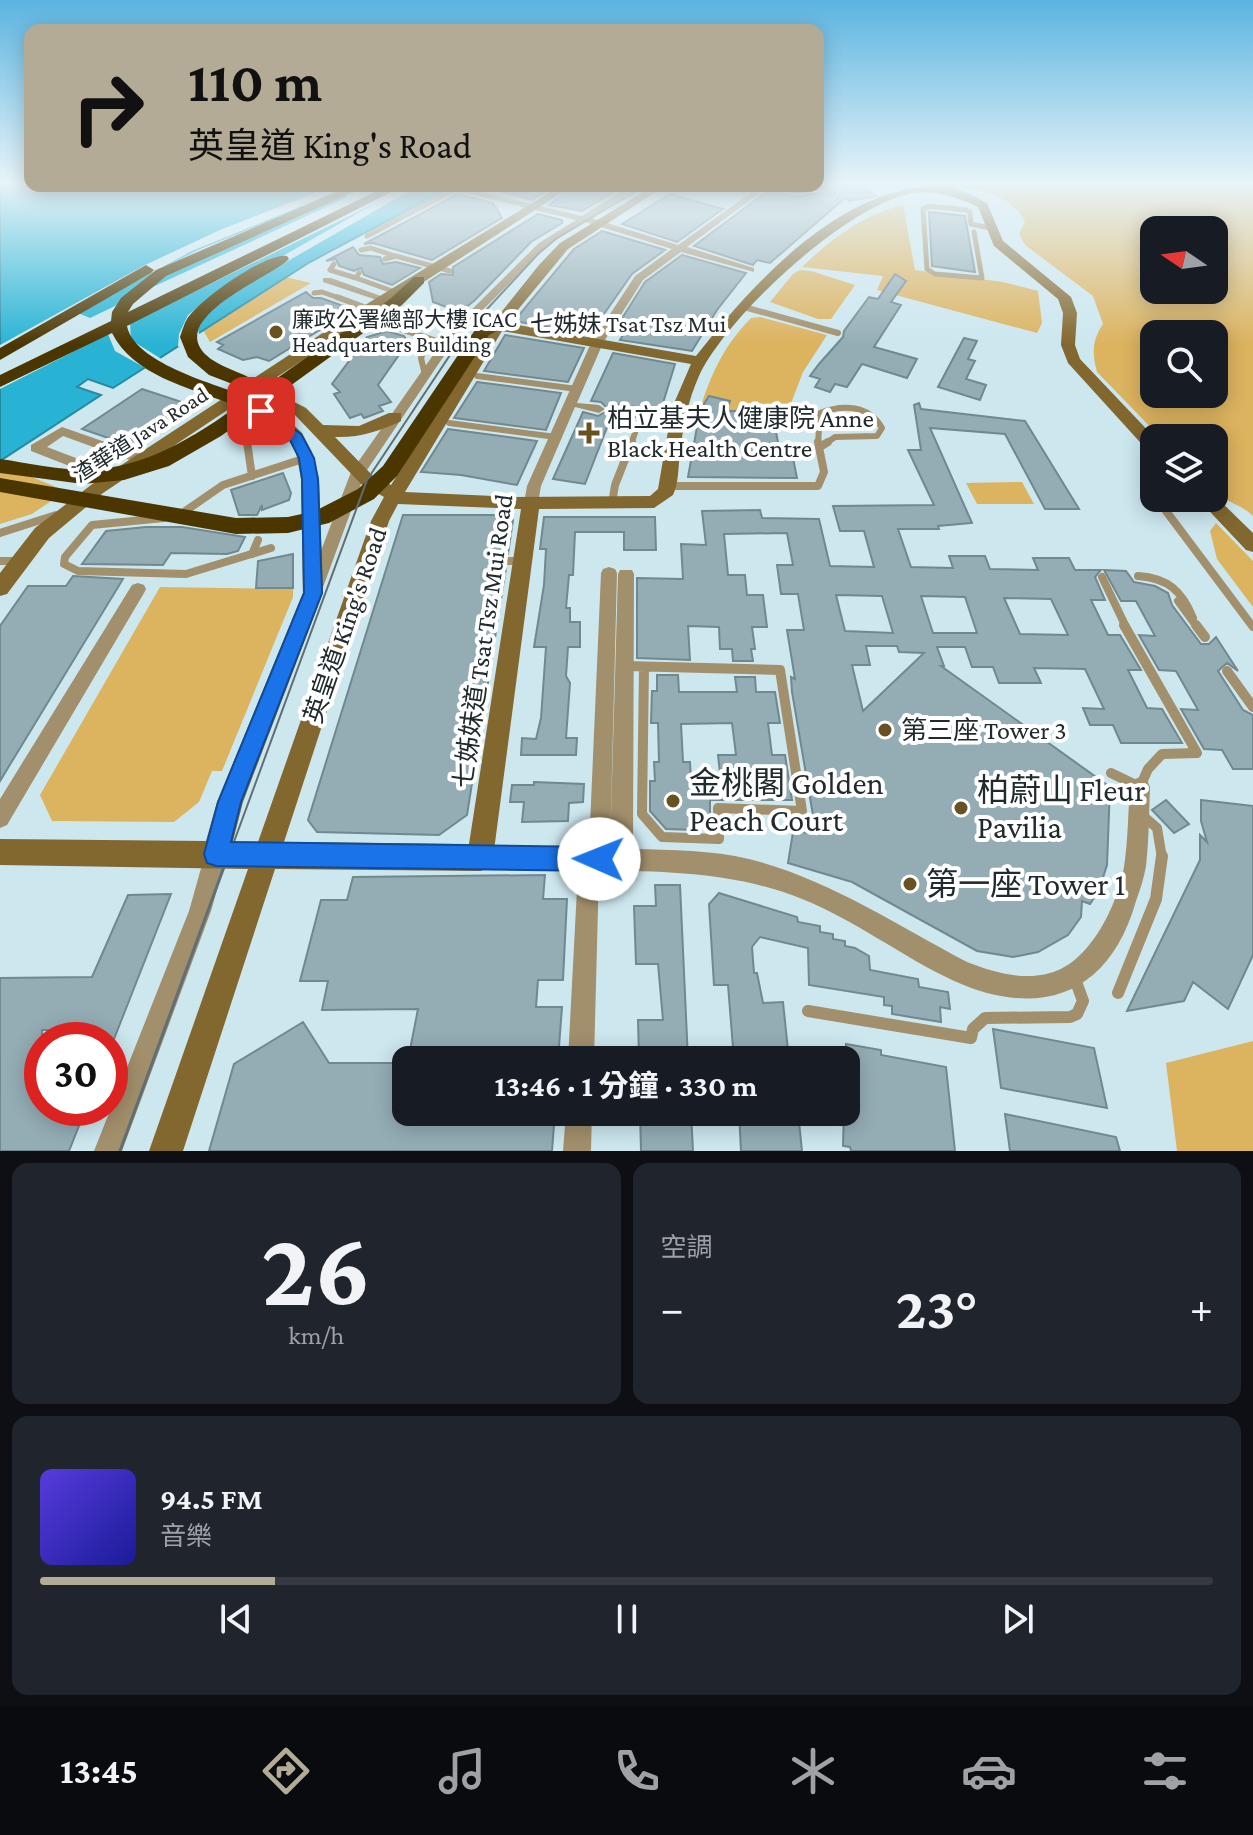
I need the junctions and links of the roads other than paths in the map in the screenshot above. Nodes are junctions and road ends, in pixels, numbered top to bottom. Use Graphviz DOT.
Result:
graph roads {
  1 [pos="218,238"];
  2 [pos="238,238"];
  3 [pos="269,238"];
  4 [pos="292,238"];
  5 [pos="318,238"];
  6 [pos="489,238"];
  7 [pos="554,238"];
  8 [pos="578,238"];
  9 [pos="645,238"];
  10 [pos="693,238"];
  11 [pos="818,238"];
  12 [pos="925,238"];
  13 [pos="975,238"];
  14 [pos="997,238"];
  15 [pos="679,248"];
  16 [pos="361,250"];
  17 [pos="396,256"];
  18 [pos="385,259"];
  19 [pos="334,264"];
  20 [pos="444,269"];
  21 [pos="750,270"];
  22 [pos="327,280"];
  23 [pos="419,280"];
  24 [pos="314,293"];
  25 [pos="389,296"];
  26 [pos="744,307"];
  27 [pos="369,309"];
  28 [pos="499,326"];
  29 [pos="397,328"];
  30 [pos="454,333"];
  31 [pos="838,333"];
  32 [pos="434,340"];
  33 [pos="597,343"];
  34 [pos="0,355"];
  35 [pos="700,361"];
  36 [pos="0,364"];
  37 [pos="467,372"];
  38 [pos="425,375"];
  39 [pos="0,382"];
  40 [pos="218,383"];
  41 [pos="254,388"];
  42 [pos="577,389"];
  43 [pos="236,399"];
  44 [pos="581,406"];
  45 [pos="599,409"];
  46 [pos="616,411"];
  47 [pos="636,414"];
  48 [pos="395,417"];
  49 [pos="435,428"];
  50 [pos="320,430"];
  51 [pos="1140,432"];
  52 [pos="635,433"];
  53 [pos="556,437"];
  54 [pos="247,439"];
  55 [pos="820,447"];
  56 [pos="110,455"];
  57 [pos="307,458"];
  58 [pos="143,460"];
  59 [pos="0,466"];
  60 [pos="125,471"];
  61 [pos="358,472"];
  62 [pos="252,476"];
  63 [pos="0,485"];
  64 [pos="668,486"];
  65 [pos="395,496"];
  66 [pos="531,503"];
  67 [pos="612,504"];
  68 [pos="1167,512"];
  69 [pos="1220,512"];
  70 [pos="66,513"];
  71 [pos="0,533"];
  72 [pos="258,540"];
  73 [pos="1253,545"];
  74 [pos="271,548"];
  75 [pos="252,554"];
  76 [pos="0,561"];
  77 [pos="20,561"];
  78 [pos="1138,576"];
  79 [pos="1102,577"];
  80 [pos="0,588"];
  81 [pos="138,589"];
  82 [pos="313,593"];
  83 [pos="1116,600"];
  84 [pos="1178,601"];
  85 [pos="1120,617"];
  86 [pos="1193,618"];
  87 [pos="1253,627"];
  88 [pos="1205,637"];
  89 [pos="634,666"];
  90 [pos="1227,671"];
  91 [pos="1249,706"];
  92 [pos="1111,773"];
  93 [pos="1140,787"];
  94 [pos="1138,813"];
  95 [pos="0,818"];
  96 [pos="0,852"];
  97 [pos="216,854"];
  98 [pos="266,856"];
  99 [pos="480,858"];
  100 [pos="603,859"];
  101 [pos="1074,976"];
  102 [pos="1118,993"];
  103 [pos="808,1011"];
  104 [pos="583,1046"];
  105 [pos="578,1126"];
  106 [pos="108,1151"];
  107 [pos="166,1151"];
  108 [pos="577,1151"];
  1 -- 34 [label="highway"];
  2 -- 40 [label="highway"];
  3 -- 36 [label="highway"];
  4 -- 39 [label="highway"];
  5 -- 40 [label="highway"];
  6 -- 20 [label="main road, 渣華道 Java Road"];
  7 -- 30 [label="street, 英皇道 King's Road"];
  8 -- 28 [label="main road, 英皇道 King's Road"];
  9 -- 15 [label="street"];
  10 -- 15 [label="street, 七姊妹道 Tsat Tsz Mui Road"];
  11 -- 26 [label="main road"];
  12 -- 13 [label="lane"];
  14 -- 51 [label="main road"];
  15 -- 21 [label="street"];
  15 -- 33 [label="street, 七姊妹道 Tsat Tsz Mui Road"];
  16 -- 17 [label="lane"];
  17 -- 18 [label="lane"];
  17 -- 20 [label="lane"];
  19 -- 25 [label="lane"];
  20 -- 23 [label="main road, 渣華道 Java Road"];
  22 -- 25 [label="street"];
  23 -- 25 [label="main road, 渣華道 Java Road"];
  23 -- 59 [label="highway"];
  24 -- 27 [label="lane"];
  25 -- 27 [label="main road, 渣華道 Java Road"];
  26 -- 31 [label="lane"];
  26 -- 35 [label="main road"];
  27 -- 41 [label="main road, 渣華道 Java Road"];
  28 -- 33 [label="main road"];
  28 -- 37 [label="highway"];
  28 -- 49 [label="main road, 英皇道 King's Road"];
  29 -- 32 [label="lane"];
  30 -- 32 [label="lane"];
  30 -- 38 [label="street, 英皇道 King's Road"];
  32 -- 38 [label="lane"];
  33 -- 35 [label="main road"];
  33 -- 42 [label="street, 七姊妹道 Tsat Tsz Mui Road"];
  35 -- 64 [label="main road"];
  37 -- 42 [label="lane"];
  37 -- 63 [label="highway"];
  38 -- 48 [label="street, 英皇道 King's Road"];
  40 -- 41 [label="highway"];
  40 -- 43 [label="highway"];
  41 -- 43 [label="main road, 渣華道 Java Road"];
  41 -- 50 [label="main road"];
  42 -- 53 [label="street, 七姊妹道 Tsat Tsz Mui Road"];
  43 -- 57 [label="main road"];
  43 -- 58 [label="main road, 渣華道 Java Road"];
  44 -- 45 [label="street"];
  46 -- 47 [label="street"];
  48 -- 50 [label="main road"];
  48 -- 61 [label="street, 英皇道 King's Road"];
  49 -- 53 [label="lane"];
  49 -- 65 [label="main road, 英皇道 King's Road"];
  50 -- 61 [label="main road"];
  52 -- 67 [label="lane"];
  53 -- 66 [label="street, 七姊妹道 Tsat Tsz Mui Road"];
  54 -- 62 [label="lane"];
  55 -- 55 [label="lane"];
  55 -- 64 [label="lane"];
  56 -- 56 [label="street"];
  56 -- 58 [label="street"];
  56 -- 60 [label="street"];
  57 -- 62 [label="lane"];
  57 -- 82 [label="main road"];
  58 -- 60 [label="main road, 渣華道 Java Road"];
  60 -- 70 [label="main road, 渣華道 Java Road"];
  61 -- 65 [label="main road"];
  61 -- 82 [label="street, 英皇道 King's Road"];
  62 -- 75 [label="lane"];
  64 -- 67 [label="main road"];
  65 -- 66 [label="main road"];
  65 -- 98 [label="main road, 英皇道 King's Road"];
  66 -- 67 [label="main road"];
  66 -- 99 [label="main road, 七姊妹道 Tsat Tsz Mui Road"];
  68 -- 87 [label="lane"];
  69 -- 73 [label="main road"];
  70 -- 71 [label="lane"];
  70 -- 77 [label="main road, 渣華道 Java Road"];
  72 -- 75 [label="lane"];
  74 -- 75 [label="lane"];
  76 -- 77 [label="lane"];
  77 -- 80 [label="main road, 渣華道 Java Road"];
  78 -- 86 [label="lane"];
  79 -- 85 [label="lane"];
  81 -- 95 [label="street"];
  82 -- 97 [label="main road, 英皇道 King's Road"];
  83 -- 85 [label="lane"];
  84 -- 86 [label="lane"];
  85 -- 93 [label="lane"];
  86 -- 88 [label="lane"];
  89 -- 89 [label="lane"];
  89 -- 100 [label="street"];
  89 -- 100 [label="street"];
  90 -- 91 [label="lane"];
  92 -- 93 [label="lane"];
  93 -- 94 [label="street"];
  94 -- 101 [label="street"];
  94 -- 102 [label="lane"];
  96 -- 97 [label="main road"];
  97 -- 98 [label="main road"];
  97 -- 106 [label="street, 英皇道 King's Road"];
  98 -- 99 [label="main road"];
  98 -- 107 [label="main road, 英皇道 King's Road"];
  99 -- 100 [label="street"];
  100 -- 101 [label="street"];
  100 -- 104 [label="street"];
  101 -- 103 [label="lane"];
  105 -- 108 [label="street"];
}
